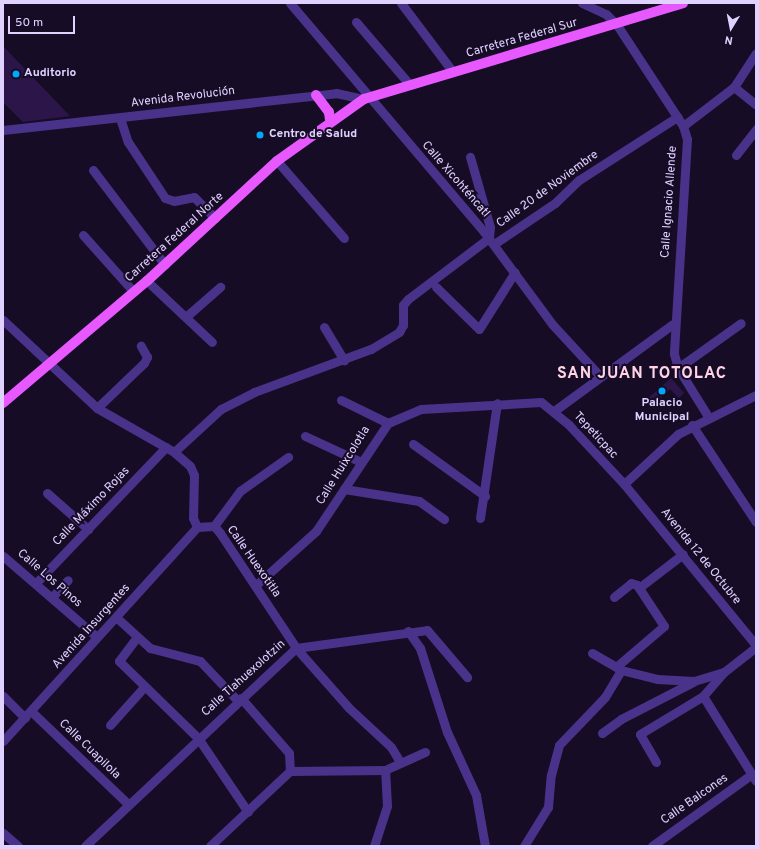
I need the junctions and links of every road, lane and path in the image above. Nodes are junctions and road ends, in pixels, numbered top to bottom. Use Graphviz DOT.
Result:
graph roads {
  1 [pos="290,3"];
  2 [pos="401,3"];
  3 [pos="582,3"];
  4 [pos="683,3"];
  5 [pos="356,22"];
  6 [pos="617,25"];
  7 [pos="756,53"];
  8 [pos="453,72"];
  9 [pos="410,85"];
  10 [pos="734,87"];
  11 [pos="316,95"];
  12 [pos="366,98"];
  13 [pos="756,105"];
  14 [pos="678,117"];
  15 [pos="120,118"];
  16 [pos="330,120"];
  17 [pos="683,126"];
  18 [pos="3,130"];
  19 [pos="756,130"];
  20 [pos="736,155"];
  21 [pos="470,157"];
  22 [pos="277,161"];
  23 [pos="93,170"];
  24 [pos="215,218"];
  25 [pos="83,235"];
  26 [pos="344,238"];
  27 [pos="492,241"];
  28 [pos="165,265"];
  29 [pos="515,272"];
  30 [pos="147,281"];
  31 [pos="220,287"];
  32 [pos="436,287"];
  33 [pos="134,292"];
  34 [pos="188,315"];
  35 [pos="3,320"];
  36 [pos="741,323"];
  37 [pos="673,324"];
  38 [pos="324,327"];
  39 [pos="212,342"];
  40 [pos="141,346"];
  41 [pos="344,360"];
  42 [pos="48,366"];
  43 [pos="678,368"];
  44 [pos="599,375"];
  45 [pos="756,395"];
  46 [pos="341,400"];
  47 [pos="496,403"];
  48 [pos="3,404"];
  49 [pos="97,408"];
  50 [pos="551,408"];
  51 [pos="710,418"];
  52 [pos="388,423"];
  53 [pos="692,425"];
  54 [pos="305,436"];
  55 [pos="413,444"];
  56 [pos="166,446"];
  57 [pos="174,452"];
  58 [pos="288,457"];
  59 [pos="361,462"];
  60 [pos="624,484"];
  61 [pos="344,489"];
  62 [pos="47,492"];
  63 [pos="485,496"];
  64 [pos="480,518"];
  65 [pos="444,519"];
  66 [pos="756,522"];
  67 [pos="214,526"];
  68 [pos="198,527"];
  69 [pos="88,529"];
  70 [pos="683,554"];
  71 [pos="3,556"];
  72 [pos="68,580"];
  73 [pos="36,583"];
  74 [pos="256,585"];
  75 [pos="640,587"];
  76 [pos="52,597"];
  77 [pos="614,597"];
  78 [pos="117,618"];
  79 [pos="408,631"];
  80 [pos="97,637"];
  81 [pos="137,637"];
  82 [pos="756,646"];
  83 [pos="296,648"];
  84 [pos="592,653"];
  85 [pos="618,668"];
  86 [pos="724,672"];
  87 [pos="467,677"];
  88 [pos="694,681"];
  89 [pos="145,686"];
  90 [pos="3,696"];
  91 [pos="703,696"];
  92 [pos="240,700"];
  93 [pos="29,715"];
  94 [pos="110,725"];
  95 [pos="602,733"];
  96 [pos="198,738"];
  97 [pos="3,741"];
  98 [pos="425,752"];
  99 [pos="400,762"];
  100 [pos="656,762"];
  101 [pos="385,770"];
  102 [pos="290,771"];
  103 [pos="754,778"];
  104 [pos="128,804"];
  105 [pos="248,812"];
  106 [pos="3,833"];
  107 [pos="18,846"];
  108 [pos="85,846"];
  109 [pos="210,846"];
  110 [pos="374,846"];
  111 [pos="485,846"];
  112 [pos="524,846"];
  113 [pos="652,846"];
  1 -- 12 [label="street, Calle Xicohténcatl"];
  2 -- 8 [label="street"];
  3 -- 6 [label="street, Calle Ignacio Allende"];
  4 -- 6 [label="main road, Carretera Federal Sur"];
  5 -- 9 [label="street"];
  6 -- 8 [label="main road, Carretera Federal Sur"];
  6 -- 14 [label="street, Calle Ignacio Allende"];
  7 -- 10 [label="street"];
  8 -- 9 [label="main road, Carretera Federal Sur"];
  9 -- 12 [label="main road, Carretera Federal Sur"];
  10 -- 13 [label="street"];
  10 -- 17 [label="street"];
  11 -- 12 [label="street, Avenida Revolución"];
  11 -- 15 [label="street, Avenida Revolución"];
  11 -- 16 [label="main road"];
  12 -- 16 [label="main road, Carretera Federal Norte"];
  12 -- 27 [label="street, Calle Xicohténcatl"];
  14 -- 17 [label="street, Calle Ignacio Allende"];
  14 -- 27 [label="street, Calle 20 de Noviembre"];
  15 -- 18 [label="street, Avenida Revolución"];
  15 -- 24 [label="street"];
  16 -- 22 [label="main road, Carretera Federal Norte"];
  17 -- 37 [label="street, Calle Ignacio Allende"];
  19 -- 20 [label="street"];
  21 -- 27 [label="street"];
  22 -- 24 [label="main road, Carretera Federal Norte"];
  22 -- 26 [label="street"];
  23 -- 28 [label="street"];
  24 -- 28 [label="main road, Carretera Federal Norte"];
  25 -- 33 [label="street"];
  27 -- 29 [label="street, Calle Xicohténcatl"];
  27 -- 41 [label="street, Calle 20 de Noviembre"];
  28 -- 30 [label="main road, Carretera Federal Norte"];
  29 -- 32 [label="street"];
  29 -- 44 [label="street, Calle Xicohténcatl"];
  30 -- 33 [label="main road, Carretera Federal Norte"];
  30 -- 34 [label="street"];
  31 -- 34 [label="street"];
  33 -- 42 [label="main road, Carretera Federal Norte"];
  34 -- 39 [label="street"];
  35 -- 42 [label="street"];
  36 -- 43 [label="street"];
  37 -- 43 [label="street, Calle Ignacio Allende"];
  37 -- 44 [label="street"];
  38 -- 41 [label="street"];
  40 -- 49 [label="street"];
  41 -- 57 [label="street"];
  42 -- 48 [label="main road, Carretera Federal Norte"];
  42 -- 49 [label="street"];
  43 -- 51 [label="street"];
  44 -- 50 [label="street"];
  45 -- 51 [label="street"];
  46 -- 52 [label="street"];
  47 -- 50 [label="street, Calle Huixcolotla"];
  47 -- 52 [label="street, Calle Huixcolotla"];
  47 -- 63 [label="street"];
  49 -- 56 [label="street"];
  50 -- 60 [label="street, Tepeticpac"];
  51 -- 53 [label="street"];
  52 -- 59 [label="street, Calle Huixcolotla"];
  53 -- 60 [label="street"];
  53 -- 66 [label="street"];
  54 -- 59 [label="street"];
  55 -- 63 [label="street"];
  56 -- 57 [label="street"];
  56 -- 69 [label="street, Calle Máximo Rojas"];
  57 -- 68 [label="street"];
  58 -- 67 [label="street"];
  59 -- 61 [label="street, Calle Huixcolotla"];
  60 -- 70 [label="street, Avenida 12 de Octubre"];
  61 -- 65 [label="street"];
  61 -- 74 [label="street, Calle Huixcolotla"];
  62 -- 69 [label="street"];
  63 -- 64 [label="street"];
  67 -- 68 [label="street, Calle Huexotitla"];
  67 -- 74 [label="street, Calle Huexotitla"];
  68 -- 78 [label="street, Avenida Insurgentes"];
  69 -- 73 [label="street, Calle Máximo Rojas"];
  70 -- 75 [label="street"];
  70 -- 82 [label="street, Avenida 12 de Octubre"];
  71 -- 73 [label="street, Calle Los Pinos"];
  72 -- 76 [label="street"];
  73 -- 76 [label="street, Calle Los Pinos"];
  74 -- 83 [label="street, Calle Huexotitla"];
  75 -- 77 [label="street"];
  75 -- 85 [label="street"];
  76 -- 80 [label="street, Calle Los Pinos"];
  78 -- 80 [label="street, Avenida Insurgentes"];
  78 -- 81 [label="street"];
  79 -- 83 [label="street, Calle Tlahuexolotzin"];
  79 -- 87 [label="street, Calle Tlahuexolotzin"];
  79 -- 111 [label="street"];
  80 -- 93 [label="street, Avenida Insurgentes"];
  81 -- 89 [label="street"];
  81 -- 92 [label="street"];
  82 -- 86 [label="street"];
  83 -- 92 [label="street, Calle Tlahuexolotzin"];
  83 -- 99 [label="street, Calle Huexotitla"];
  84 -- 85 [label="street"];
  85 -- 88 [label="street"];
  85 -- 112 [label="street"];
  86 -- 88 [label="street"];
  86 -- 91 [label="street"];
  88 -- 95 [label="street"];
  89 -- 94 [label="street"];
  89 -- 96 [label="street"];
  90 -- 93 [label="street, Calle Cuapilola"];
  91 -- 100 [label="street"];
  91 -- 103 [label="street"];
  92 -- 96 [label="street, Calle Tlahuexolotzin"];
  92 -- 102 [label="street"];
  93 -- 97 [label="street, Avenida Insurgentes"];
  93 -- 104 [label="street, Calle Cuapilola"];
  96 -- 104 [label="street, Calle Tlahuexolotzin"];
  96 -- 105 [label="street"];
  98 -- 99 [label="street"];
  99 -- 101 [label="street"];
  101 -- 102 [label="street"];
  101 -- 110 [label="street"];
  102 -- 105 [label="street"];
  103 -- 113 [label="street, Calle Balcones"];
  104 -- 108 [label="street, Calle Tlahuexolotzin"];
  105 -- 109 [label="street"];
  106 -- 107 [label="street"];
}
